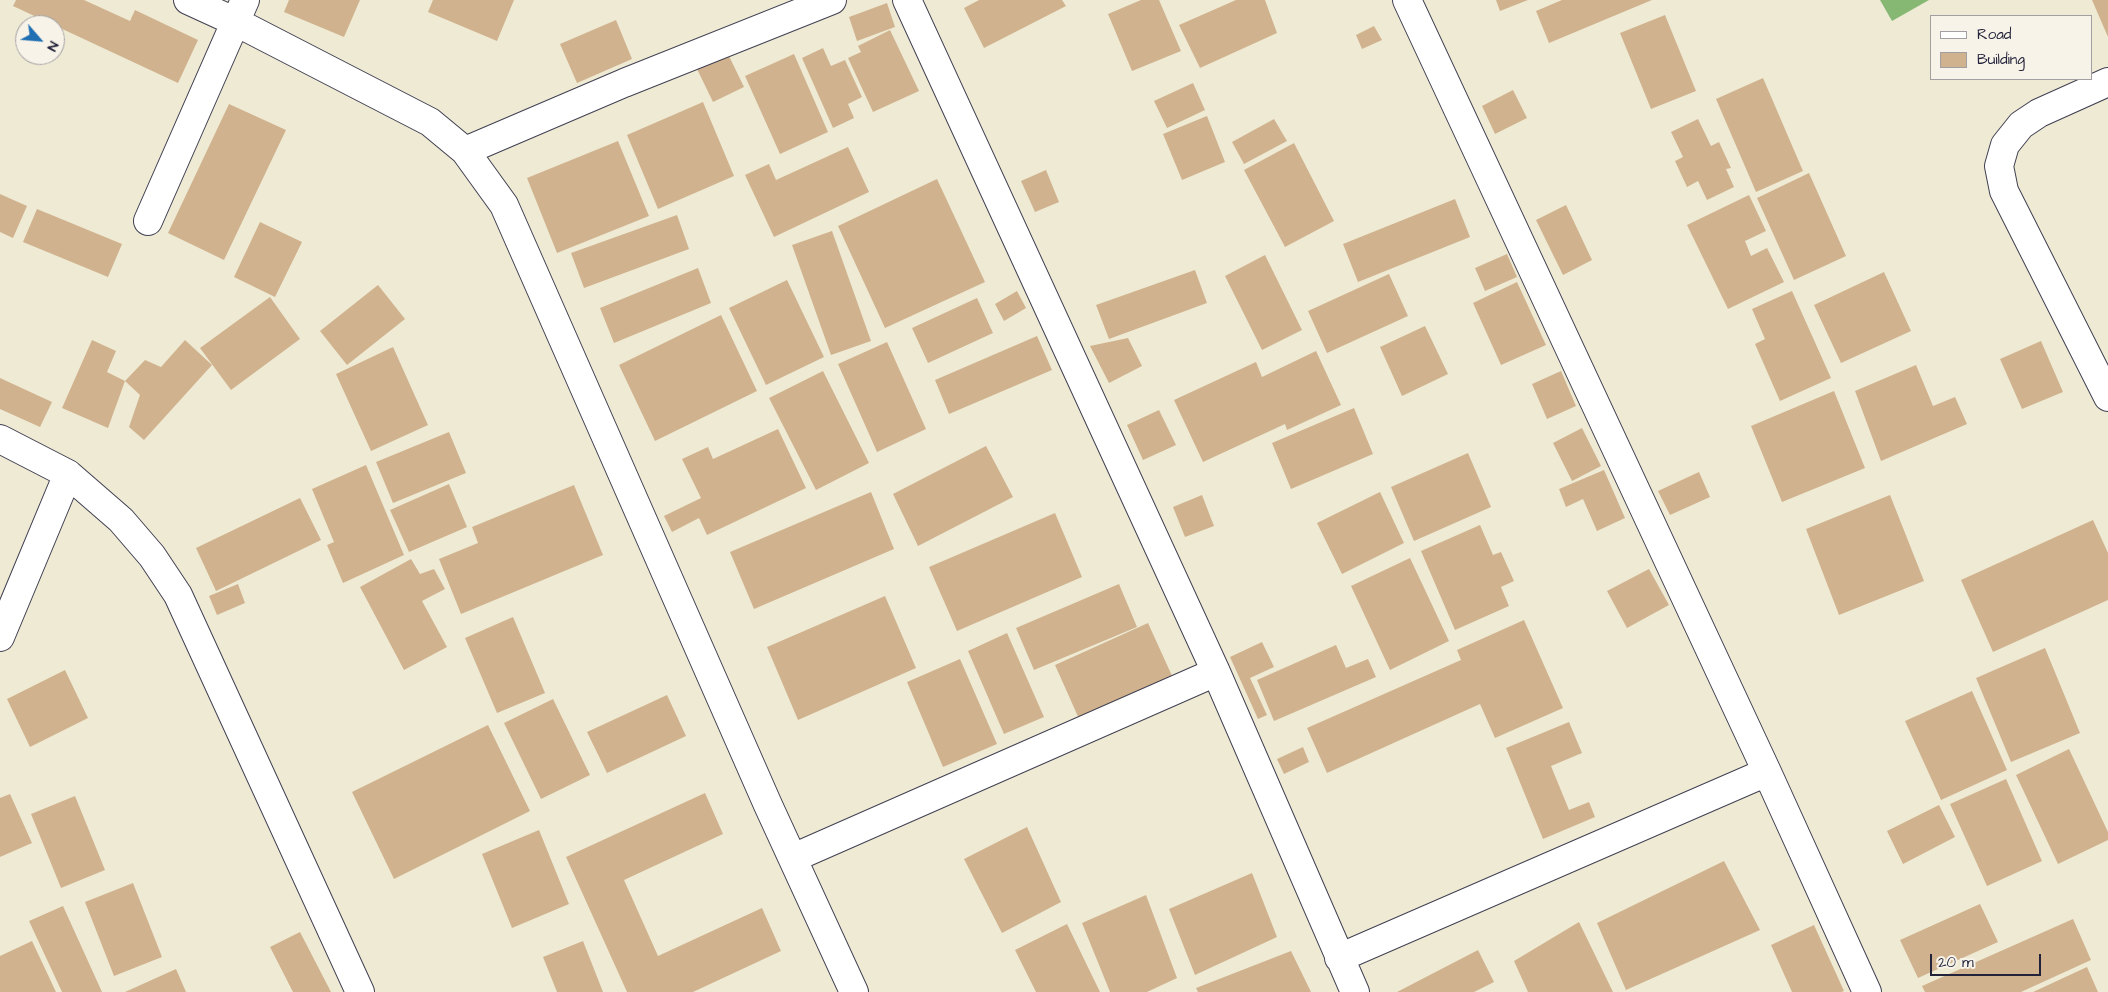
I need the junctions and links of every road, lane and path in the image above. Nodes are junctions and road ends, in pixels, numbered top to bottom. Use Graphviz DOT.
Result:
graph roads {
  1 [pos="188,0"];
  2 [pos="832,0"];
  3 [pos="907,0"];
  4 [pos="1407,0"];
  5 [pos="240,11"];
  6 [pos="2108,82"];
  7 [pos="465,150"];
  8 [pos="148,221"];
  9 [pos="2108,398"];
  10 [pos="0,439"];
  11 [pos="68,474"];
  12 [pos="0,637"];
  13 [pos="1216,672"];
  14 [pos="1767,772"];
  15 [pos="793,858"];
  16 [pos="1338,958"];
  17 [pos="360,992"];
  18 [pos="854,992"];
  19 [pos="1355,992"];
  20 [pos="1866,992"];
  1 -- 5 [label="street"];
  2 -- 7 [label="street"];
  3 -- 13 [label="street"];
  4 -- 14 [label="street"];
  5 -- 7 [label="street"];
  5 -- 8 [label="street"];
  6 -- 9 [label="street"];
  7 -- 15 [label="street"];
  10 -- 11 [label="street"];
  11 -- 12 [label="street"];
  11 -- 17 [label="street"];
  13 -- 15 [label="street"];
  13 -- 16 [label="street"];
  14 -- 16 [label="street"];
  14 -- 20 [label="street"];
  15 -- 18 [label="street"];
  16 -- 19 [label="street"];
}
